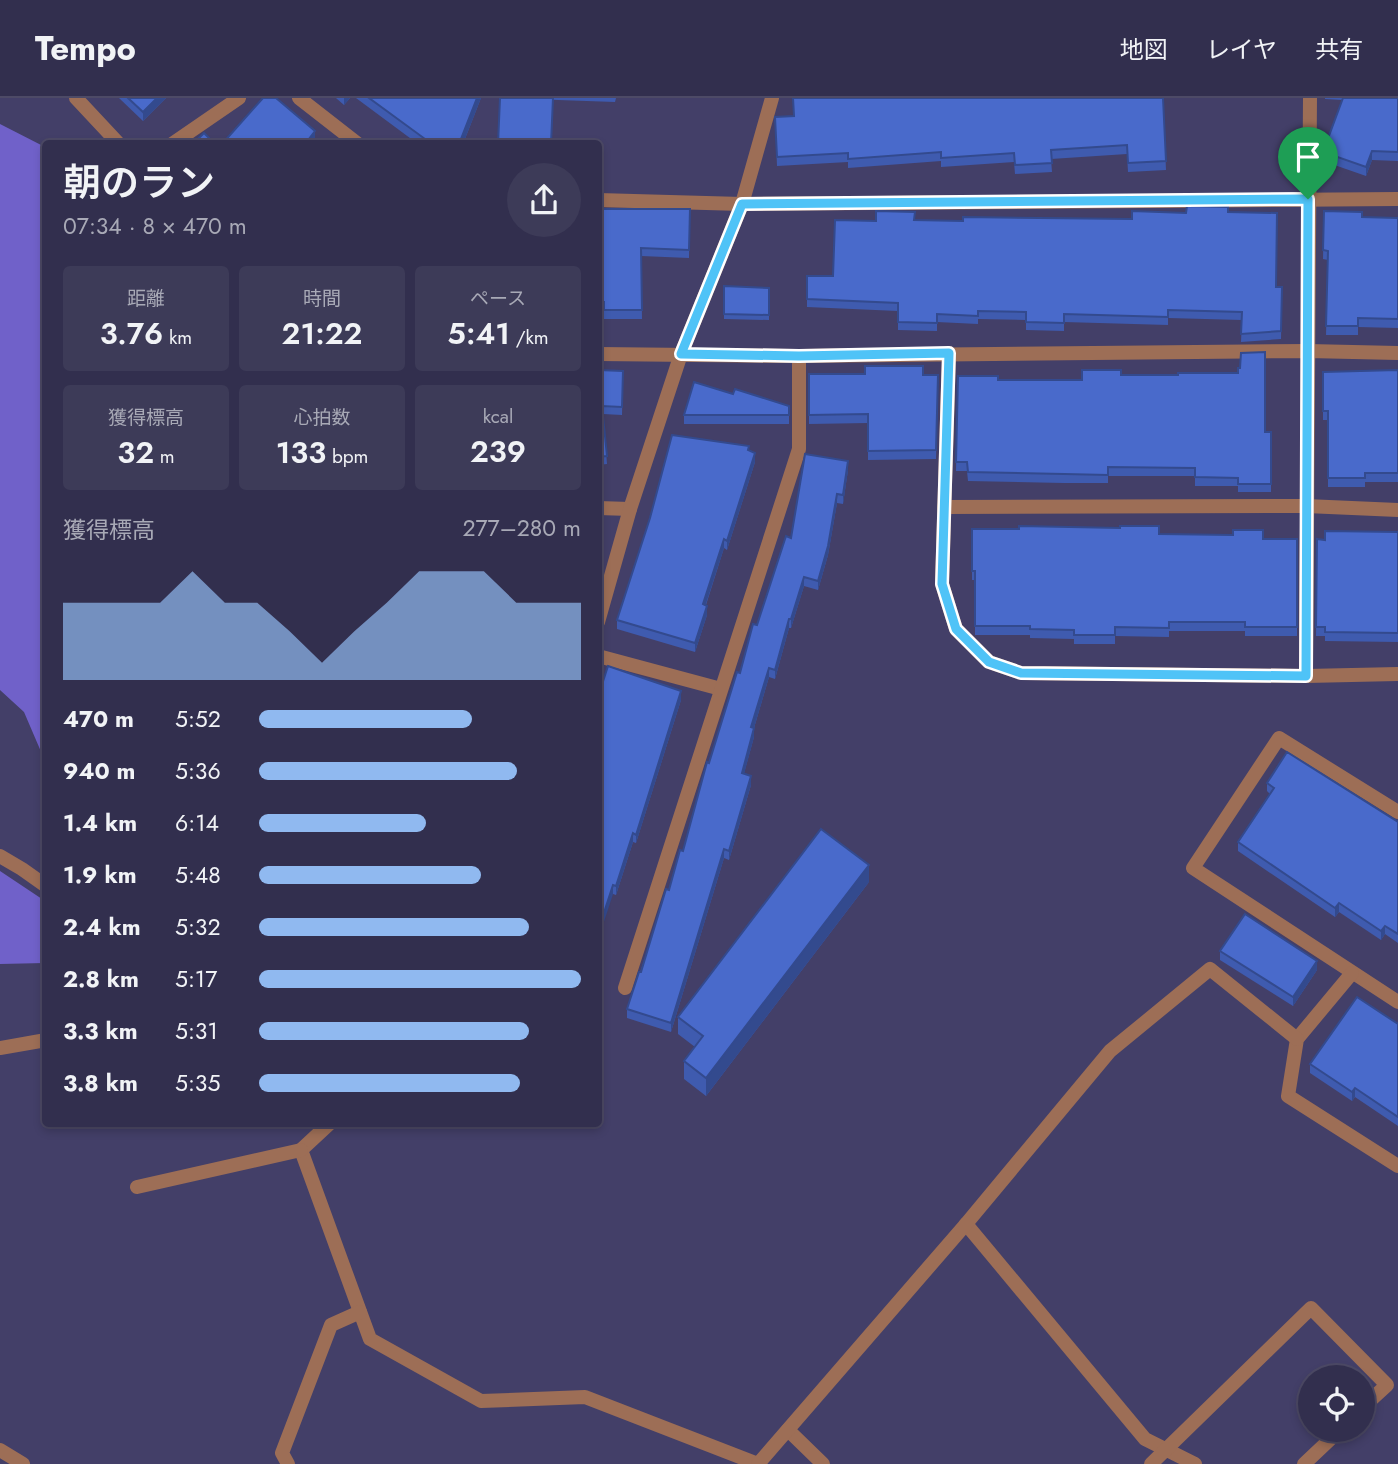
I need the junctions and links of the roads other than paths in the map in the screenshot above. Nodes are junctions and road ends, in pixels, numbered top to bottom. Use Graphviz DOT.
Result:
graph roads {
  1 [pos="76,98"];
  2 [pos="239,98"];
  3 [pos="299,98"];
  4 [pos="772,98"];
  5 [pos="1310,98"];
  6 [pos="115,140"];
  7 [pos="178,140"];
  8 [pos="353,140"];
  9 [pos="1308,199"];
  10 [pos="1398,199"];
  11 [pos="602,200"];
  12 [pos="742,204"];
  13 [pos="1308,351"];
  14 [pos="949,353"];
  15 [pos="1398,353"];
  16 [pos="602,354"];
  17 [pos="681,354"];
  18 [pos="799,356"];
  19 [pos="1306,506"];
  20 [pos="944,507"];
  21 [pos="602,508"];
  22 [pos="630,509"];
  23 [pos="1398,510"];
  24 [pos="602,608"];
  25 [pos="602,657"];
  26 [pos="1398,674"];
  27 [pos="1306,676"];
  28 [pos="721,689"];
  29 [pos="1398,812"];
  30 [pos="0,856"];
  31 [pos="42,883"];
  32 [pos="1352,973"];
  33 [pos="625,988"];
  34 [pos="1398,1002"];
  35 [pos="1297,1039"];
  36 [pos="42,1041"];
  37 [pos="0,1048"];
  38 [pos="326,1127"];
  39 [pos="301,1150"];
  40 [pos="1398,1166"];
  41 [pos="137,1186"];
  42 [pos="966,1224"];
  43 [pos="360,1312"];
  44 [pos="1367,1365"];
  45 [pos="1375,1373"];
  46 [pos="1375,1396"];
  47 [pos="788,1430"];
  48 [pos="1327,1442"];
  49 [pos="1166,1449"];
  50 [pos="0,1450"];
  51 [pos="23,1464"];
  52 [pos="288,1464"];
  53 [pos="758,1464"];
  54 [pos="823,1464"];
  55 [pos="1151,1464"];
  56 [pos="1195,1464"];
  57 [pos="1304,1464"];
  1 -- 6 [label="street"];
  2 -- 7 [label="street"];
  3 -- 8 [label="street"];
  4 -- 12 [label="street"];
  5 -- 9 [label="street"];
  9 -- 10 [label="street"];
  9 -- 12 [label="street"];
  9 -- 13 [label="street"];
  11 -- 12 [label="street"];
  12 -- 17 [label="street"];
  13 -- 14 [label="street"];
  13 -- 15 [label="street"];
  13 -- 19 [label="street"];
  14 -- 18 [label="street"];
  14 -- 20 [label="street"];
  16 -- 17 [label="street"];
  17 -- 18 [label="street"];
  17 -- 22 [label="street"];
  18 -- 28 [label="street"];
  19 -- 20 [label="street"];
  19 -- 23 [label="street"];
  19 -- 27 [label="street"];
  20 -- 27 [label="street"];
  21 -- 22 [label="street"];
  22 -- 24 [label="street"];
  25 -- 28 [label="street"];
  26 -- 27 [label="street"];
  28 -- 33 [label="street"];
  29 -- 32 [label="street"];
  30 -- 31 [label="street"];
  32 -- 34 [label="street"];
  32 -- 35 [label="street"];
  35 -- 40 [label="street"];
  35 -- 42 [label="street"];
  36 -- 37 [label="street"];
  38 -- 39 [label="street"];
  39 -- 41 [label="street"];
  39 -- 43 [label="street"];
  42 -- 47 [label="street"];
  42 -- 49 [label="street"];
  43 -- 52 [label="street"];
  43 -- 53 [label="street"];
  44 -- 49 [label="street"];
  45 -- 46 [label="street"];
  47 -- 53 [label="street"];
  47 -- 54 [label="street"];
  48 -- 57 [label="street"];
  49 -- 55 [label="street"];
  49 -- 56 [label="street"];
  50 -- 51 [label="street"];
}
